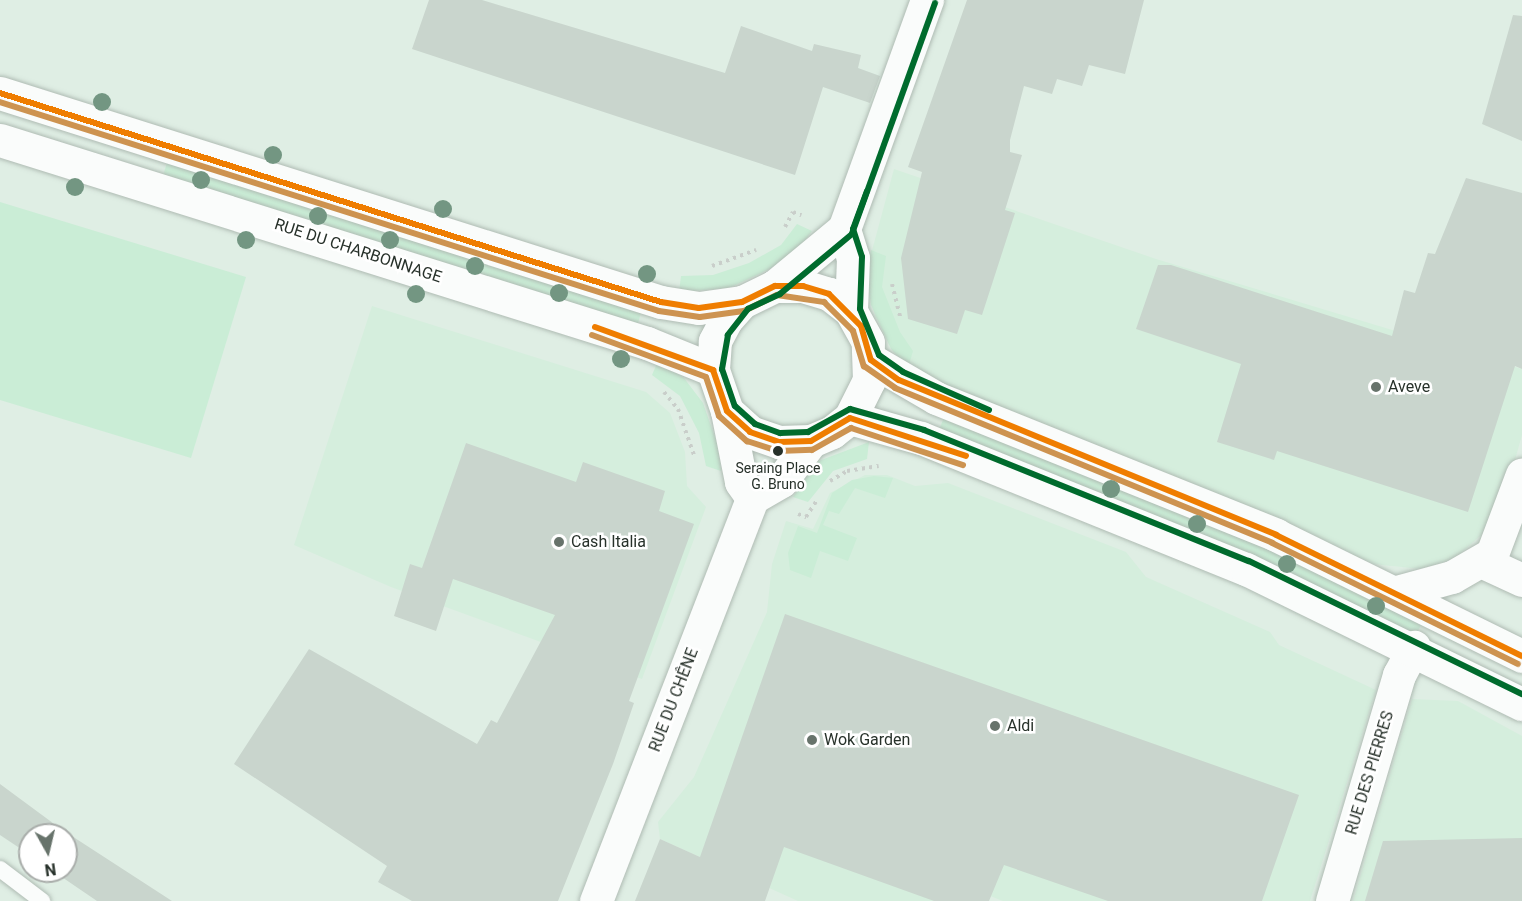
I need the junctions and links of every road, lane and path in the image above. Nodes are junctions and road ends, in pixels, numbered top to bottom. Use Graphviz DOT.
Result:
graph roads {
  1 [pos="927,0"];
  2 [pos="0,93"];
  3 [pos="0,140"];
  4 [pos="793,212"];
  5 [pos="844,229"];
  6 [pos="782,232"];
  7 [pos="764,244"];
  8 [pos="701,267"];
  9 [pos="776,286"];
  10 [pos="742,302"];
  11 [pos="851,311"];
  12 [pos="871,360"];
  13 [pos="713,370"];
  14 [pos="655,388"];
  15 [pos="727,411"];
  16 [pos="850,418"];
  17 [pos="810,441"];
  18 [pos="700,470"];
  19 [pos="1522,474"];
  20 [pos="752,498"];
  21 [pos="1482,562"];
  22 [pos="1522,580"];
  23 [pos="1397,592"];
  24 [pos="1414,647"];
  25 [pos="1522,656"];
  26 [pos="1522,704"];
  27 [pos="0,869"];
  28 [pos="42,901"];
  29 [pos="596,901"];
  30 [pos="1332,901"];
  1 -- 5 [label="main road"];
  2 -- 10 [label="main road"];
  3 -- 13 [label="main road, RUE DU CHARBONNAGE"];
  4 -- 6 [label="path"];
  5 -- 9 [label="main road"];
  5 -- 11 [label="main road"];
  7 -- 8 [label="path"];
  9 -- 10 [label="main road"];
  9 -- 11 [label="main road"];
  10 -- 13 [label="main road"];
  11 -- 12 [label="main road"];
  12 -- 16 [label="main road"];
  12 -- 23 [label="main road"];
  13 -- 15 [label="main road"];
  14 -- 18 [label="path"];
  15 -- 17 [label="main road"];
  15 -- 20 [label="main road"];
  16 -- 17 [label="main road"];
  16 -- 24 [label="main road"];
  17 -- 20 [label="main road"];
  19 -- 21 [label="main road"];
  20 -- 29 [label="main road, RUE DU CHÊNE"];
  21 -- 22 [label="main road"];
  21 -- 23 [label="main road"];
  23 -- 25 [label="main road"];
  24 -- 26 [label="main road"];
  24 -- 30 [label="main road, RUE DES PIERRES"];
  27 -- 28 [label="lane"];
}
